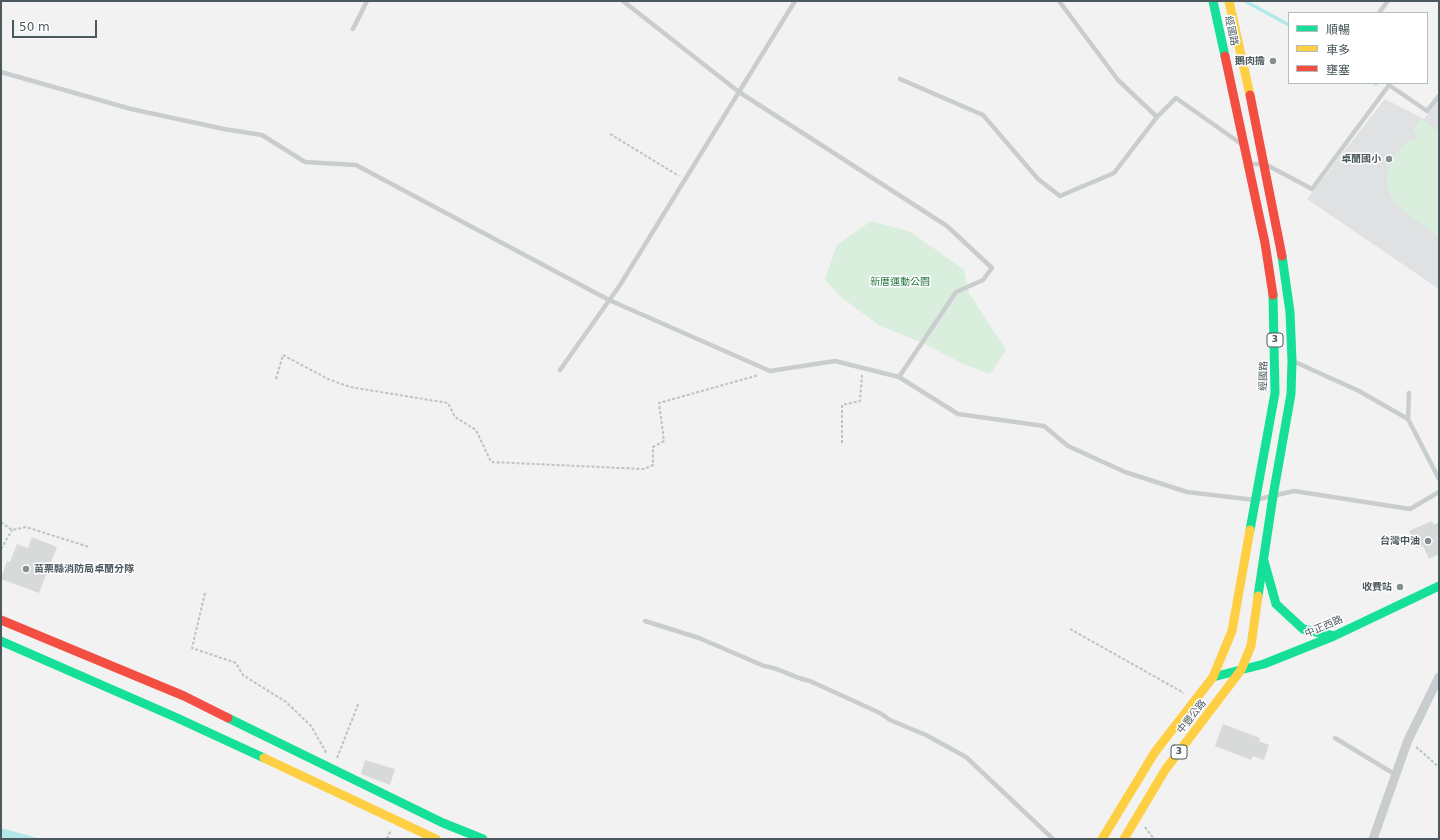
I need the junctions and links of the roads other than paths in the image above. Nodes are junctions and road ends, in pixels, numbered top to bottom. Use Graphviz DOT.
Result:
graph roads {
  1 [pos="367,1"];
  2 [pos="623,1"];
  3 [pos="795,1"];
  4 [pos="1059,1"];
  5 [pos="1213,1"];
  6 [pos="1229,1"];
  7 [pos="1387,2"];
  8 [pos="1380,12"];
  9 [pos="353,29"];
  10 [pos="1,72"];
  11 [pos="900,79"];
  12 [pos="1387,84"];
  13 [pos="739,92"];
  14 [pos="1439,96"];
  15 [pos="1156,117"];
  16 [pos="1245,146"];
  17 [pos="1249,164"];
  18 [pos="1265,164"];
  19 [pos="609,300"];
  20 [pos="1292,361"];
  21 [pos="560,370"];
  22 [pos="899,377"];
  23 [pos="1409,393"];
  24 [pos="1408,419"];
  25 [pos="1439,479"];
  26 [pos="1439,492"];
  27 [pos="1273,496"];
  28 [pos="1255,500"];
  29 [pos="1264,558"];
  30 [pos="1439,586"];
  31 [pos="1,620"];
  32 [pos="645,621"];
  33 [pos="1334,636"];
  34 [pos="1,641"];
  35 [pos="1241,670"];
  36 [pos="1213,677"];
  37 [pos="1439,677"];
  38 [pos="1335,738"];
  39 [pos="1147,765"];
  40 [pos="1162,775"];
  41 [pos="1396,775"];
  42 [pos="436,839"];
  43 [pos="483,839"];
  44 [pos="1053,839"];
  45 [pos="1102,839"];
  46 [pos="1124,839"];
  47 [pos="1373,839"];
  1 -- 9 [label="lane"];
  2 -- 13 [label="lane"];
  3 -- 13 [label="lane"];
  4 -- 15 [label="lane"];
  5 -- 16 [label="main road, 經國路 / 3"];
  6 -- 18 [label="main road, 經國路 / 3"];
  7 -- 8 [label="lane"];
  10 -- 19 [label="lane"];
  11 -- 15 [label="lane"];
  12 -- 14 [label="lane"];
  12 -- 18 [label="lane"];
  13 -- 19 [label="lane"];
  13 -- 22 [label="lane"];
  15 -- 16 [label="lane"];
  16 -- 17 [label="main road, 經國路 / 3"];
  17 -- 18 [label="lane"];
  17 -- 28 [label="main road, 經國路 / 3"];
  18 -- 20 [label="main road, 經國路 / 3"];
  19 -- 21 [label="lane"];
  19 -- 22 [label="lane"];
  20 -- 24 [label="lane"];
  20 -- 27 [label="main road, 經國路 / 3"];
  22 -- 28 [label="lane"];
  23 -- 24 [label="lane"];
  24 -- 25 [label="lane"];
  26 -- 27 [label="lane"];
  27 -- 28 [label="lane"];
  27 -- 29 [label="main road, 經國路 / 3"];
  28 -- 36 [label="main road, 經國路 / 3"];
  29 -- 33 [label="main road"];
  29 -- 35 [label="main road, 經國路 / 3"];
  30 -- 33 [label="main road, 中正西路"];
  31 -- 43 [label="main road"];
  32 -- 44 [label="lane"];
  33 -- 35 [label="main road, 中正西路"];
  34 -- 42 [label="main road"];
  35 -- 36 [label="main road, 中正西路"];
  35 -- 40 [label="main road, 中豐公路 / 3"];
  36 -- 39 [label="main road, 中豐公路 / 3"];
  37 -- 41 [label="street"];
  38 -- 41 [label="lane"];
  39 -- 40 [label="main road"];
  39 -- 45 [label="main road, 中豐公路 / 3"];
  40 -- 46 [label="main road, 中豐公路 / 3"];
  41 -- 47 [label="street"];
}
